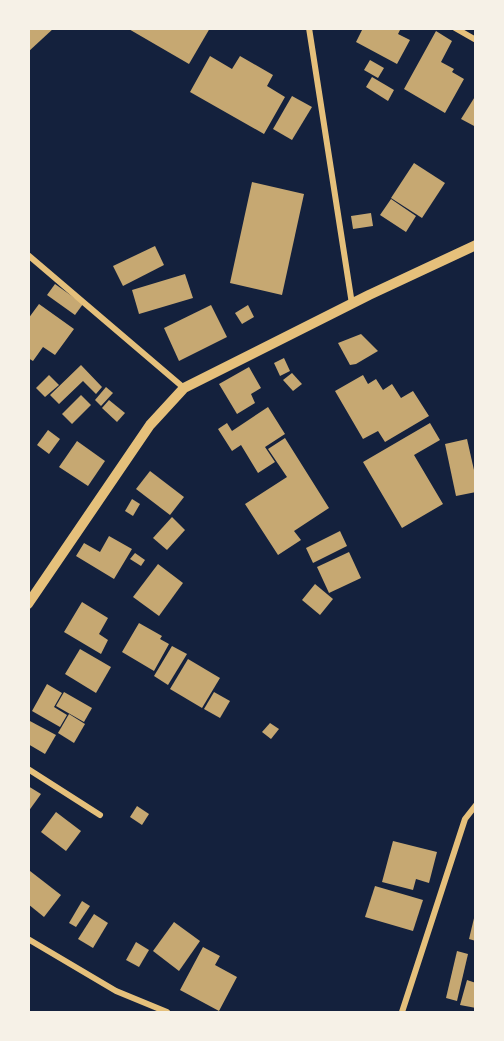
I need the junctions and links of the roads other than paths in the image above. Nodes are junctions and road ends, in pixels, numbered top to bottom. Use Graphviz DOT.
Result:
graph roads {
  1 [pos="309,28"];
  2 [pos="455,28"];
  3 [pos="476,40"];
  4 [pos="476,245"];
  5 [pos="28,255"];
  6 [pos="352,304"];
  7 [pos="184,388"];
  8 [pos="28,604"];
  9 [pos="28,769"];
  10 [pos="476,805"];
  11 [pos="100,815"];
  12 [pos="28,939"];
  13 [pos="167,1012"];
  14 [pos="402,1012"];
  1 -- 6 [label="street"];
  2 -- 3 [label="street"];
  4 -- 6 [label="street"];
  5 -- 7 [label="street"];
  6 -- 7 [label="street"];
  7 -- 8 [label="street"];
  9 -- 11 [label="street"];
  10 -- 14 [label="street"];
  12 -- 13 [label="street"];
}
